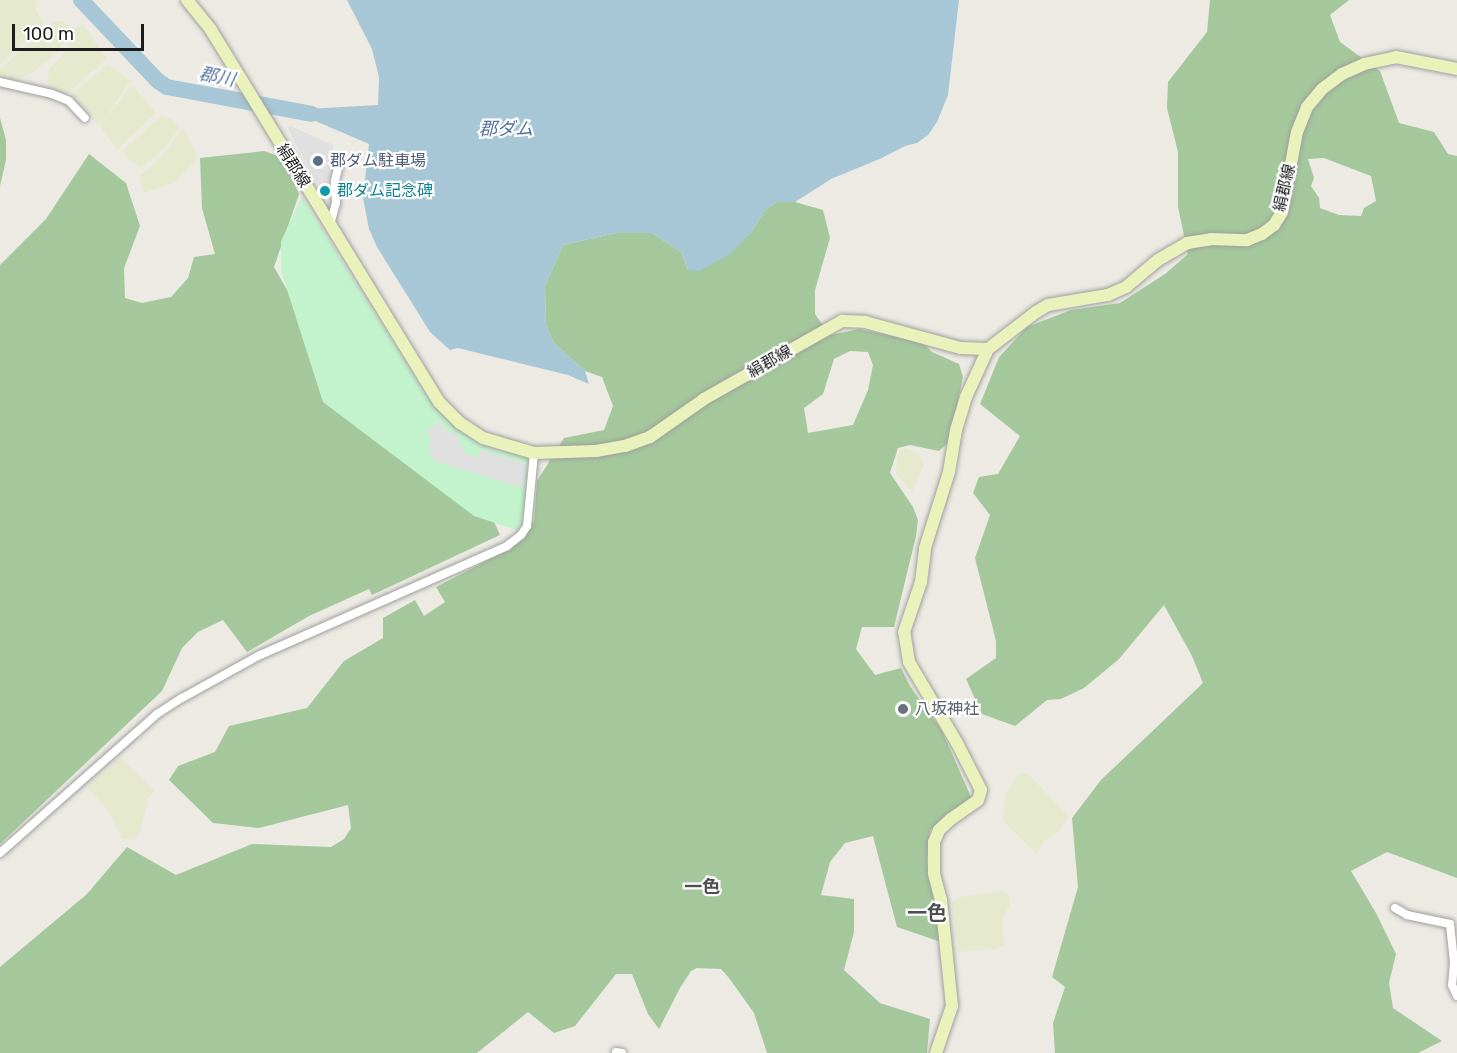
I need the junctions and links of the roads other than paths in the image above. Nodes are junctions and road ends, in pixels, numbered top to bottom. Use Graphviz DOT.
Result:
graph roads {
  1 [pos="187,0"];
  2 [pos="1457,69"];
  3 [pos="0,82"];
  4 [pos="85,118"];
  5 [pos="340,160"];
  6 [pos="330,225"];
  7 [pos="988,349"];
  8 [pos="534,453"];
  9 [pos="0,853"];
  10 [pos="1395,908"];
  11 [pos="1457,996"];
  12 [pos="616,1052"];
  13 [pos="622,1053"];
  14 [pos="936,1053"];
  1 -- 6 [label="main road, 絹郡線"];
  2 -- 7 [label="main road, 絹郡線"];
  3 -- 4 [label="street"];
  5 -- 6 [label="street"];
  6 -- 8 [label="main road, 絹郡線"];
  7 -- 8 [label="main road, 絹郡線"];
  7 -- 14 [label="main road"];
  8 -- 9 [label="street"];
  10 -- 11 [label="street"];
  12 -- 13 [label="street"];
}
